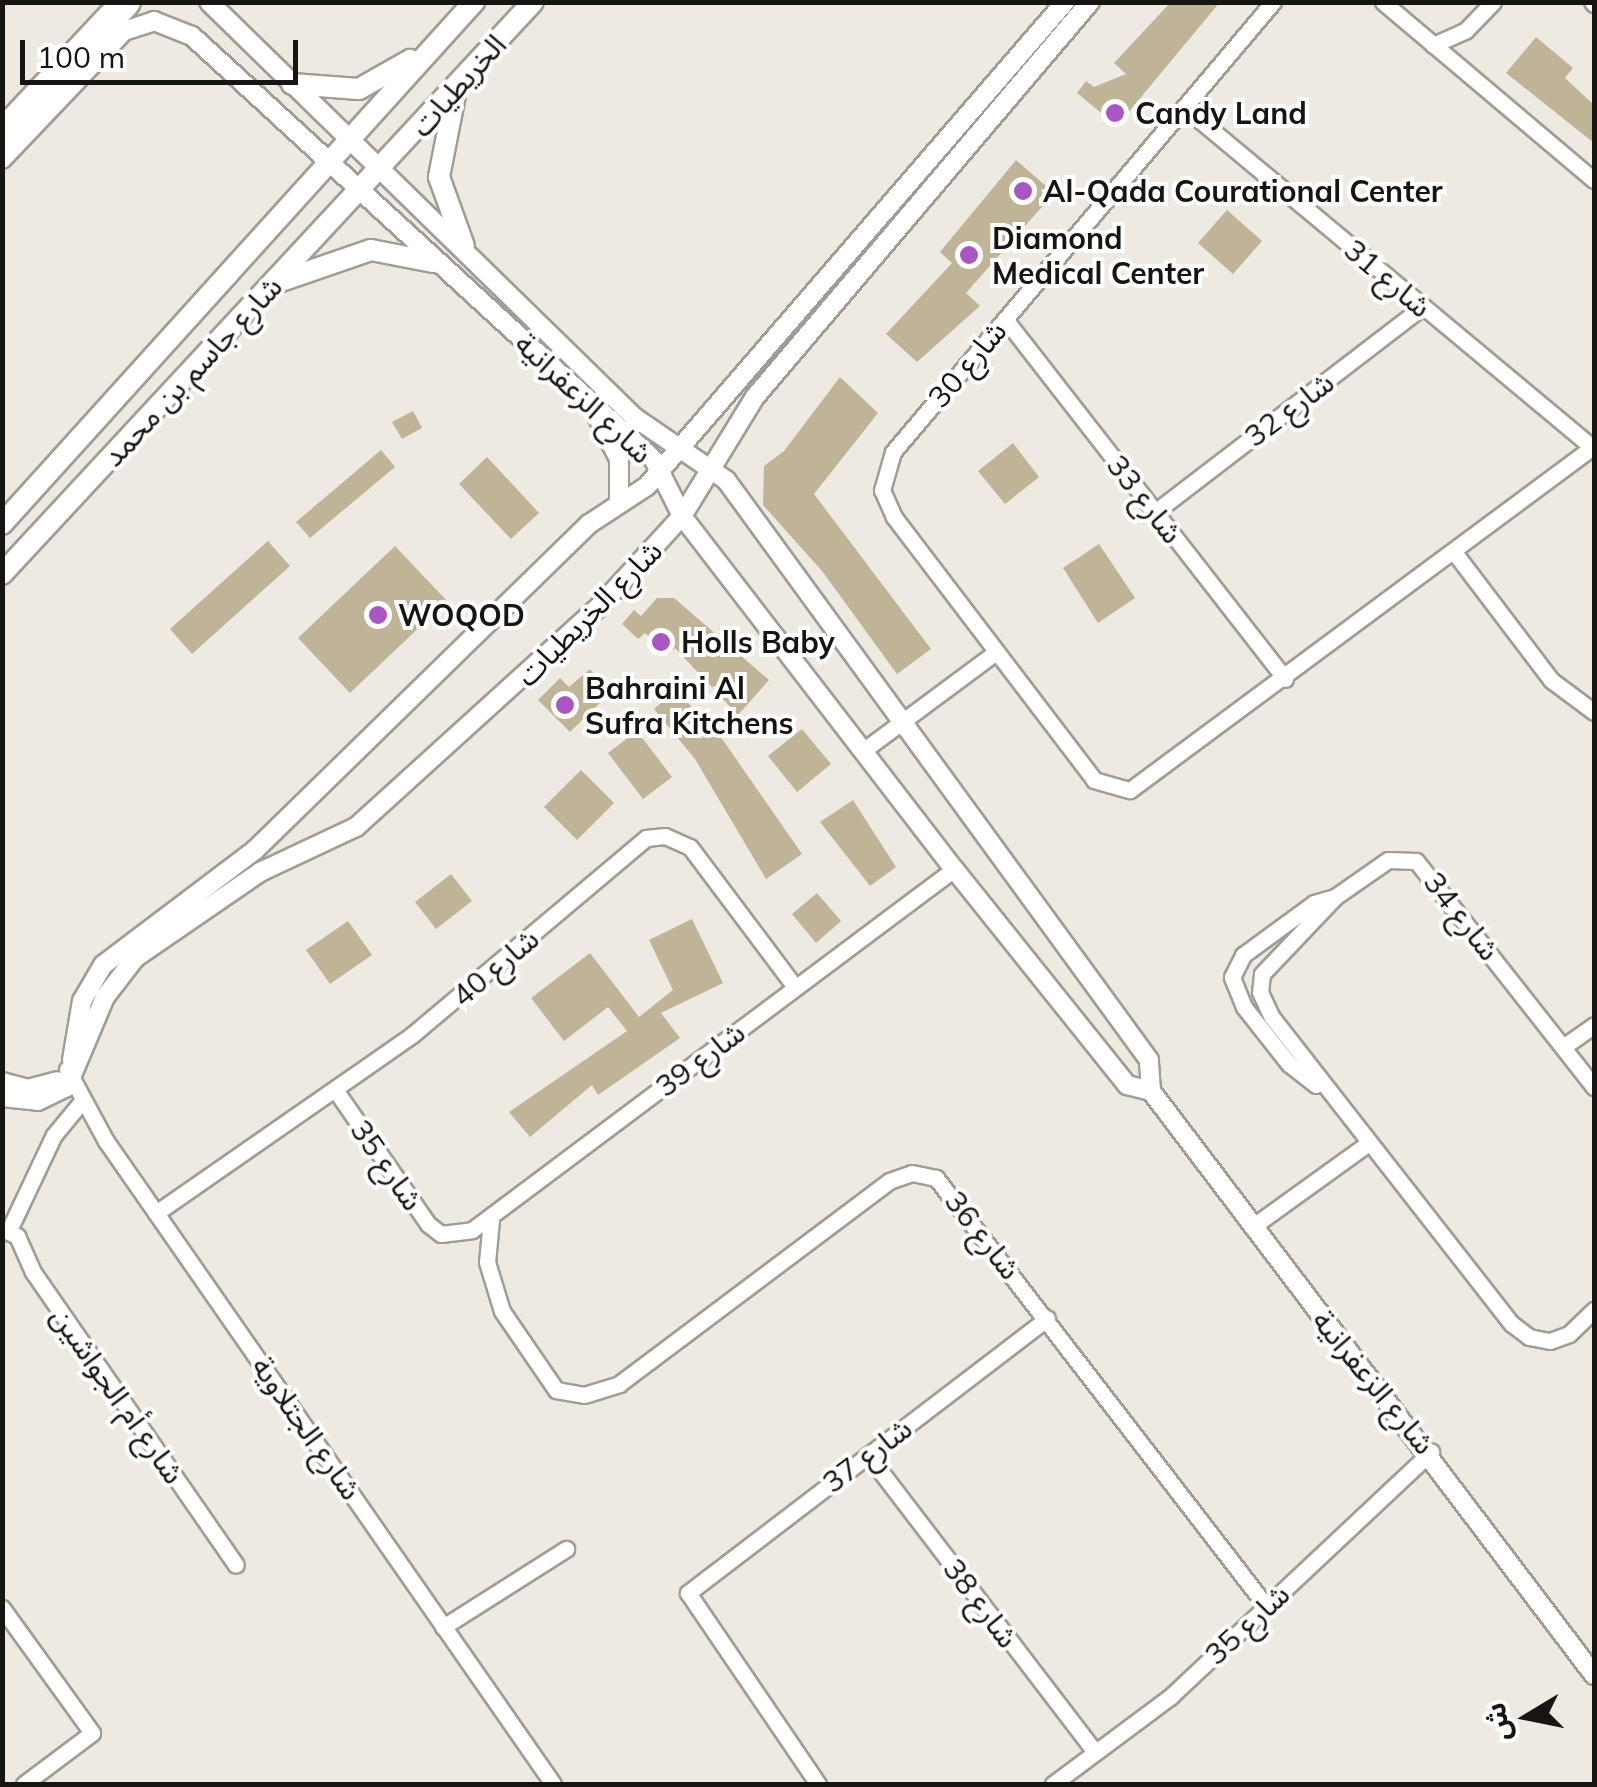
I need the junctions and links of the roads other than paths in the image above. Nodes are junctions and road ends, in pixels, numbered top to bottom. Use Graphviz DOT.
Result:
graph roads {
  1 [pos="126,2"];
  2 [pos="210,2"];
  3 [pos="474,2"];
  4 [pos="534,2"];
  5 [pos="1065,2"];
  6 [pos="1090,2"];
  7 [pos="1273,2"];
  8 [pos="1383,2"];
  9 [pos="1493,2"];
  10 [pos="455,24"];
  11 [pos="1433,44"];
  12 [pos="292,84"];
  13 [pos="458,85"];
  14 [pos="1184,107"];
  15 [pos="2,134"];
  16 [pos="351,139"];
  17 [pos="2,160"];
  18 [pos="328,164"];
  19 [pos="382,168"];
  20 [pos="1594,180"];
  21 [pos="359,193"];
  22 [pos="464,246"];
  23 [pos="434,262"];
  24 [pos="275,284"];
  25 [pos="1422,307"];
  26 [pos="1005,319"];
  27 [pos="590,400"];
  28 [pos="679,445"];
  29 [pos="1594,447"];
  30 [pos="711,466"];
  31 [pos="660,470"];
  32 [pos="619,503"];
  33 [pos="1155,512"];
  34 [pos="682,516"];
  35 [pos="2,524"];
  36 [pos="1454,552"];
  37 [pos="2,574"];
  38 [pos="996,652"];
  39 [pos="1286,679"];
  40 [pos="1594,712"];
  41 [pos="906,722"];
  42 [pos="864,750"];
  43 [pos="274,832"];
  44 [pos="292,856"];
  45 [pos="954,869"];
  46 [pos="1335,897"];
  47 [pos="795,987"];
  48 [pos="1594,1025"];
  49 [pos="1563,1047"];
  50 [pos="70,1074"];
  51 [pos="2,1082"];
  52 [pos="1594,1087"];
  53 [pos="1322,1088"];
  54 [pos="1151,1091"];
  55 [pos="336,1092"];
  56 [pos="2,1096"];
  57 [pos="83,1100"];
  58 [pos="1367,1144"];
  59 [pos="156,1213"];
  60 [pos="491,1220"];
  61 [pos="1252,1227"];
  62 [pos="6,1230"];
  63 [pos="441,1234"];
  64 [pos="1594,1310"];
  65 [pos="1047,1319"];
  66 [pos="1432,1452"];
  67 [pos="868,1455"];
  68 [pos="566,1549"];
  69 [pos="236,1564"];
  70 [pos="1266,1606"];
  71 [pos="2,1608"];
  72 [pos="443,1627"];
  73 [pos="1594,1675"];
  74 [pos="1094,1751"];
  75 [pos="24,1784"];
  76 [pos="553,1784"];
  77 [pos="818,1784"];
  78 [pos="1053,1784"];
  1 -- 15 [label="highway"];
  2 -- 12 [label="street, شارع الزعفرانية"];
  3 -- 10 [label="main road, الخريطيات"];
  4 -- 13 [label="main road, الخريطيات"];
  5 -- 28 [label="street, شارع الخريطيات"];
  6 -- 30 [label="street, شارع الخريطيات"];
  7 -- 14 [label="street, شارع 30"];
  8 -- 11 [label="street"];
  9 -- 11 [label="street"];
  10 -- 12 [label="main road"];
  10 -- 16 [label="main road, الخريطيات"];
  11 -- 20 [label="street"];
  12 -- 16 [label="street, شارع الزعفرانية"];
  13 -- 19 [label="main road, الخريطيات"];
  13 -- 22 [label="main road"];
  14 -- 25 [label="street, شارع 31"];
  14 -- 26 [label="street, شارع 30"];
  16 -- 18 [label="main road, شارع جاسم بن محمد"];
  16 -- 19 [label="street, شارع الزعفرانية"];
  17 -- 18 [label="street, شارع الزعفرانية"];
  18 -- 21 [label="street, شارع الزعفرانية"];
  18 -- 35 [label="main road, شارع جاسم بن محمد"];
  19 -- 21 [label="main road, شارع جاسم بن محمد"];
  19 -- 22 [label="street, شارع الزعفرانية"];
  21 -- 23 [label="street, شارع الزعفرانية"];
  21 -- 24 [label="main road, شارع جاسم بن محمد"];
  22 -- 28 [label="street, شارع الزعفرانية"];
  23 -- 24 [label="main road"];
  23 -- 27 [label="street, شارع الزعفرانية"];
  24 -- 37 [label="main road, شارع جاسم بن محمد"];
  25 -- 29 [label="street, شارع 31"];
  25 -- 33 [label="street, شارع 32"];
  26 -- 33 [label="street, شارع 33"];
  26 -- 38 [label="street, شارع 30"];
  27 -- 31 [label="street, شارع الزعفرانية"];
  27 -- 32 [label="street"];
  28 -- 30 [label="street, شارع الزعفرانية"];
  28 -- 31 [label="street, شارع الخريطيات"];
  29 -- 36 [label="street, شارع 30"];
  30 -- 34 [label="street, شارع الخريطيات"];
  30 -- 41 [label="street, شارع الزعفرانية"];
  31 -- 32 [label="street, شارع الخريطيات"];
  31 -- 34 [label="street, شارع الزعفرانية"];
  32 -- 43 [label="street, شارع الخريطيات"];
  33 -- 39 [label="street, شارع 33"];
  34 -- 42 [label="street, شارع الزعفرانية"];
  34 -- 44 [label="street, شارع الخريطيات"];
  36 -- 39 [label="street, شارع 30"];
  36 -- 40 [label="street"];
  38 -- 39 [label="street, شارع 30"];
  38 -- 41 [label="street"];
  41 -- 42 [label="street"];
  41 -- 54 [label="street, شارع الزعفرانية"];
  42 -- 45 [label="street, شارع الزعفرانية"];
  43 -- 44 [label="street"];
  43 -- 50 [label="street, شارع الخريطيات"];
  44 -- 50 [label="street, شارع الخريطيات"];
  45 -- 47 [label="street, شارع 39"];
  45 -- 54 [label="street, شارع الزعفرانية"];
  46 -- 49 [label="street, شارع 34"];
  46 -- 53 [label="street, شارع 34"];
  46 -- 53 [label="street, شارع 34"];
  47 -- 55 [label="street, شارع 40"];
  47 -- 60 [label="street, شارع 39"];
  48 -- 49 [label="street"];
  49 -- 52 [label="street, شارع 34"];
  50 -- 51 [label="street"];
  50 -- 56 [label="street"];
  50 -- 57 [label="street, شارع الجتلاوية"];
  53 -- 58 [label="street, شارع 34"];
  54 -- 61 [label="street, شارع الزعفرانية"];
  55 -- 59 [label="street, شارع 40"];
  55 -- 63 [label="street, شارع 35"];
  57 -- 59 [label="street, شارع الجتلاوية"];
  57 -- 62 [label="street"];
  58 -- 61 [label="street"];
  58 -- 64 [label="street, شارع 34"];
  59 -- 72 [label="street, شارع الجتلاوية"];
  60 -- 63 [label="street, شارع 39"];
  60 -- 65 [label="street, شارع 36"];
  61 -- 66 [label="street, شارع الزعفرانية"];
  62 -- 69 [label="street, شارع أم الجواشين"];
  65 -- 67 [label="street, شارع 37"];
  65 -- 70 [label="street, شارع 36"];
  66 -- 70 [label="street, شارع 35"];
  66 -- 73 [label="street, شارع الزعفرانية"];
  67 -- 74 [label="street, شارع 38"];
  67 -- 77 [label="street, شارع 37"];
  68 -- 72 [label="street"];
  70 -- 74 [label="street, شارع 35"];
  71 -- 75 [label="street"];
  72 -- 76 [label="street, شارع الجتلاوية"];
  74 -- 78 [label="street, شارع 35"];
}
